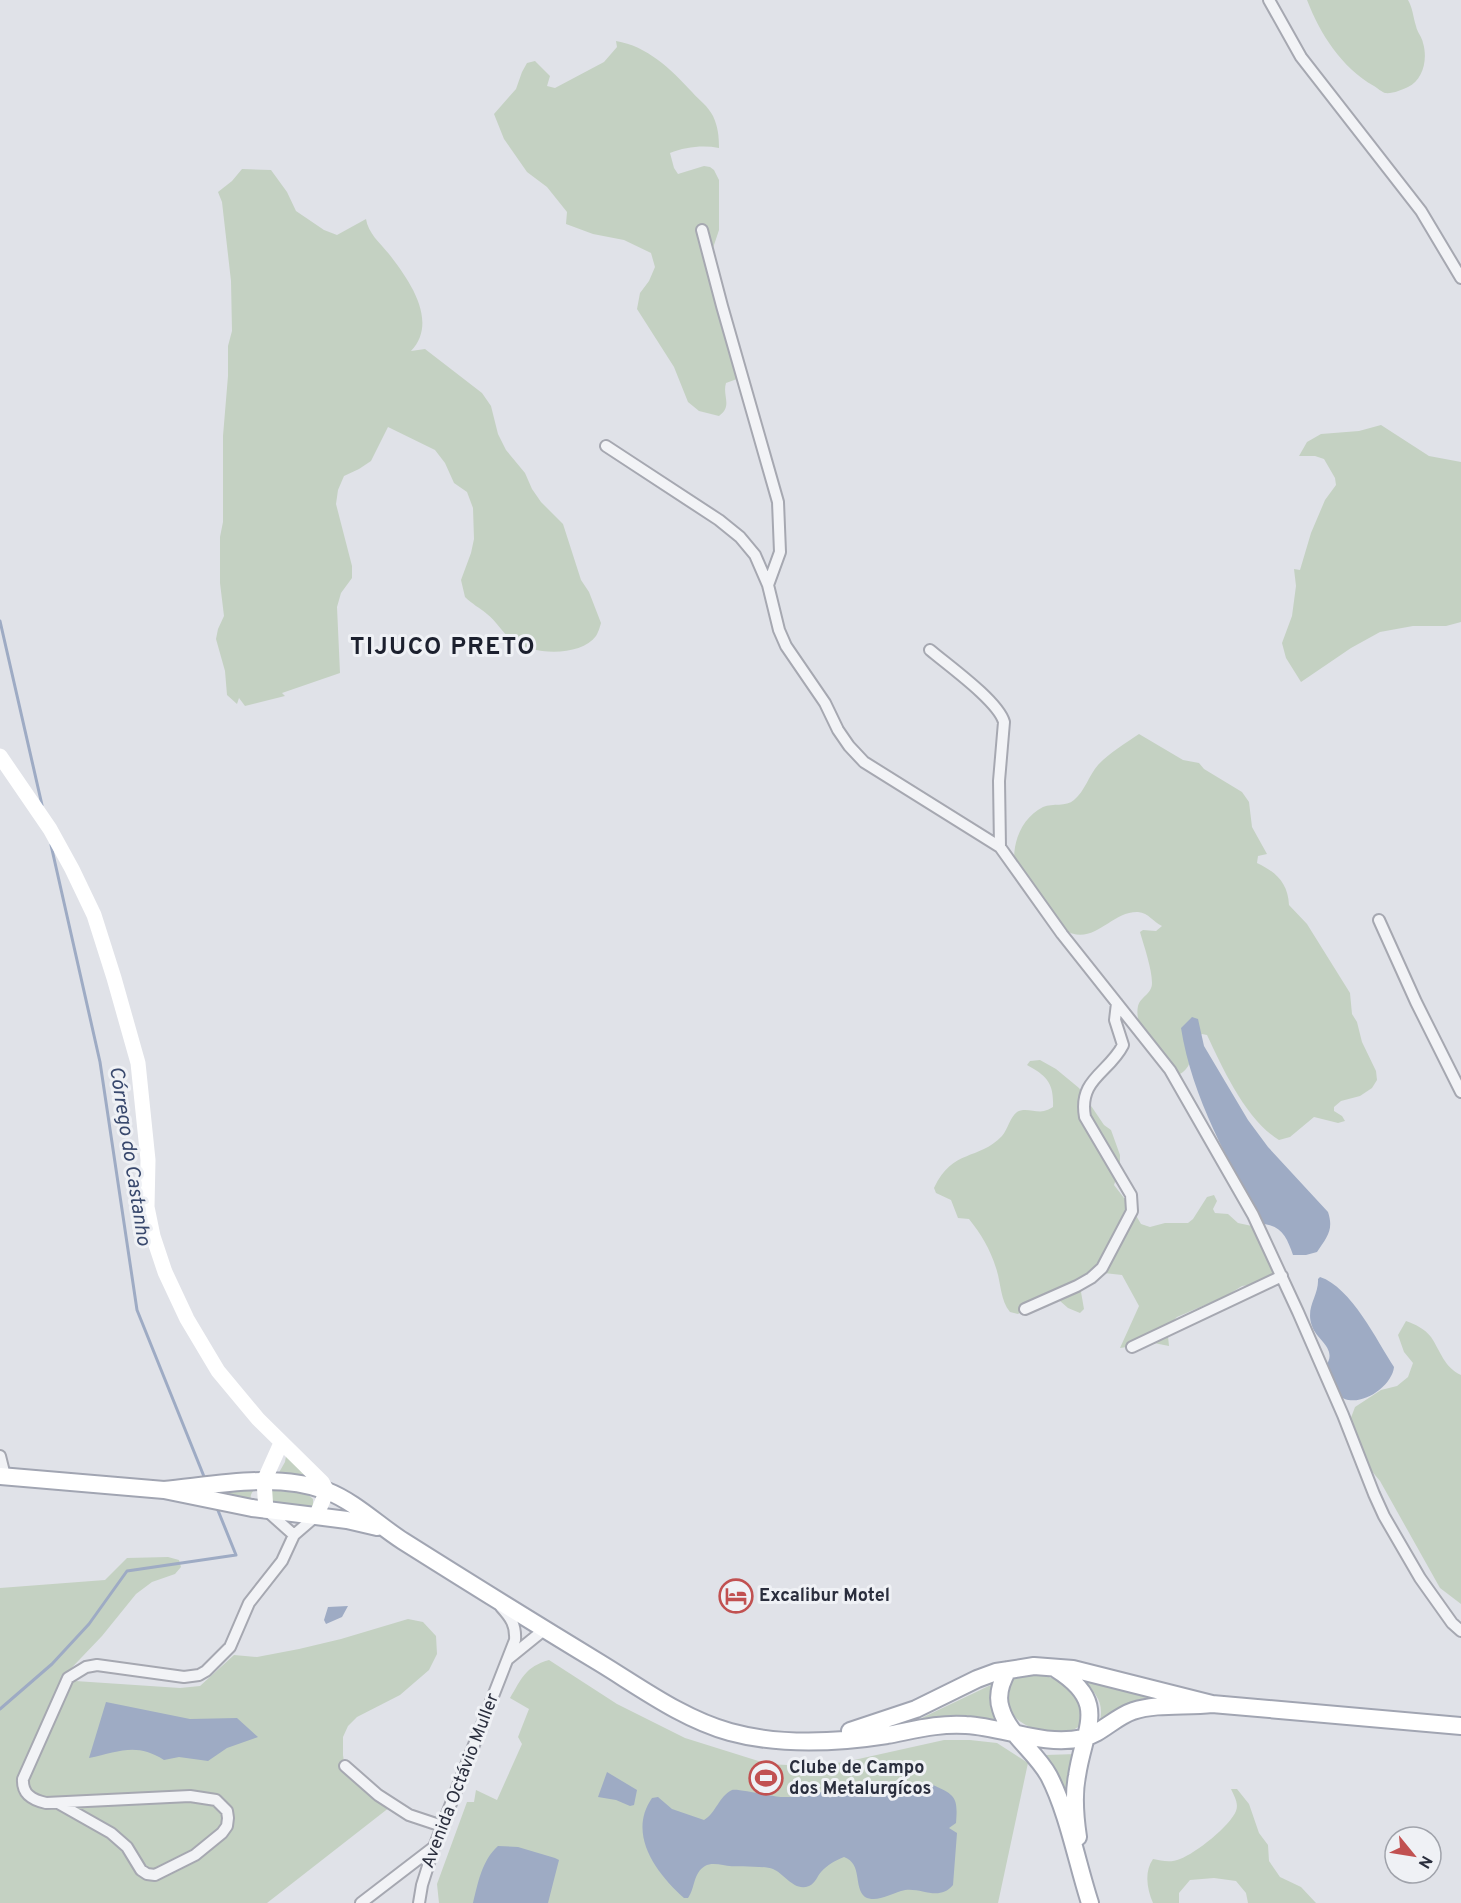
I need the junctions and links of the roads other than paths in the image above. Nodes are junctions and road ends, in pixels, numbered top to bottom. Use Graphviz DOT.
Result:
graph roads {
  1 [pos="1269,0"];
  2 [pos="702,230"];
  3 [pos="1461,278"];
  4 [pos="606,446"];
  5 [pos="768,585"];
  6 [pos="930,650"];
  7 [pos="0,756"];
  8 [pos="1000,847"];
  9 [pos="1379,920"];
  10 [pos="1117,1003"];
  11 [pos="1461,1092"];
  12 [pos="1282,1276"];
  13 [pos="1025,1310"];
  14 [pos="1132,1347"];
  15 [pos="281,1443"];
  16 [pos="0,1456"];
  17 [pos="3,1476"];
  18 [pos="264,1482"];
  19 [pos="164,1490"];
  20 [pos="327,1491"];
  21 [pos="266,1510"];
  22 [pos="316,1516"];
  23 [pos="389,1532"];
  24 [pos="294,1535"];
  25 [pos="482,1591"];
  26 [pos="545,1629"];
  27 [pos="1461,1631"];
  28 [pos="507,1660"];
  29 [pos="1052,1666"];
  30 [pos="1008,1670"];
  31 [pos="1212,1704"];
  32 [pos="1461,1726"];
  33 [pos="1017,1734"];
  34 [pos="1086,1738"];
  35 [pos="790,1741"];
  36 [pos="345,1766"];
  37 [pos="58,1803"];
  38 [pos="442,1826"];
  39 [pos="434,1847"];
  40 [pos="1081,1871"];
  41 [pos="361,1903"];
  42 [pos="419,1903"];
  43 [pos="1090,1903"];
  1 -- 3 [label="street"];
  2 -- 5 [label="street"];
  4 -- 5 [label="street"];
  5 -- 8 [label="street"];
  6 -- 8 [label="street"];
  7 -- 15 [label="main road"];
  8 -- 10 [label="street"];
  9 -- 11 [label="street"];
  10 -- 12 [label="street"];
  10 -- 13 [label="street"];
  12 -- 14 [label="street"];
  12 -- 27 [label="street"];
  15 -- 18 [label="main road"];
  15 -- 20 [label="main road"];
  16 -- 17 [label="street"];
  17 -- 19 [label="main road"];
  18 -- 19 [label="main road"];
  18 -- 20 [label="main road"];
  18 -- 21 [label="main road"];
  19 -- 21 [label="main road"];
  20 -- 22 [label="main road"];
  20 -- 23 [label="main road"];
  21 -- 22 [label="main road"];
  21 -- 24 [label="street"];
  22 -- 23 [label="main road"];
  22 -- 24 [label="street"];
  23 -- 25 [label="main road"];
  24 -- 37 [label="street"];
  25 -- 26 [label="main road"];
  25 -- 28 [label="street, Avenida Octávio Muller"];
  26 -- 28 [label="street"];
  26 -- 35 [label="main road"];
  28 -- 38 [label="street, Avenida Octávio Muller"];
  29 -- 30 [label="main road"];
  29 -- 31 [label="main road"];
  29 -- 34 [label="main road"];
  30 -- 33 [label="main road"];
  30 -- 35 [label="main road"];
  31 -- 32 [label="main road"];
  31 -- 34 [label="main road"];
  33 -- 34 [label="main road"];
  33 -- 35 [label="main road"];
  33 -- 40 [label="main road"];
  34 -- 40 [label="main road"];
  36 -- 38 [label="street"];
  37 -- 37 [label="street"];
  38 -- 39 [label="street, Avenida Octávio Muller"];
  39 -- 41 [label="street"];
  39 -- 42 [label="street, Avenida Octávio Muller"];
  40 -- 43 [label="main road"];
}
